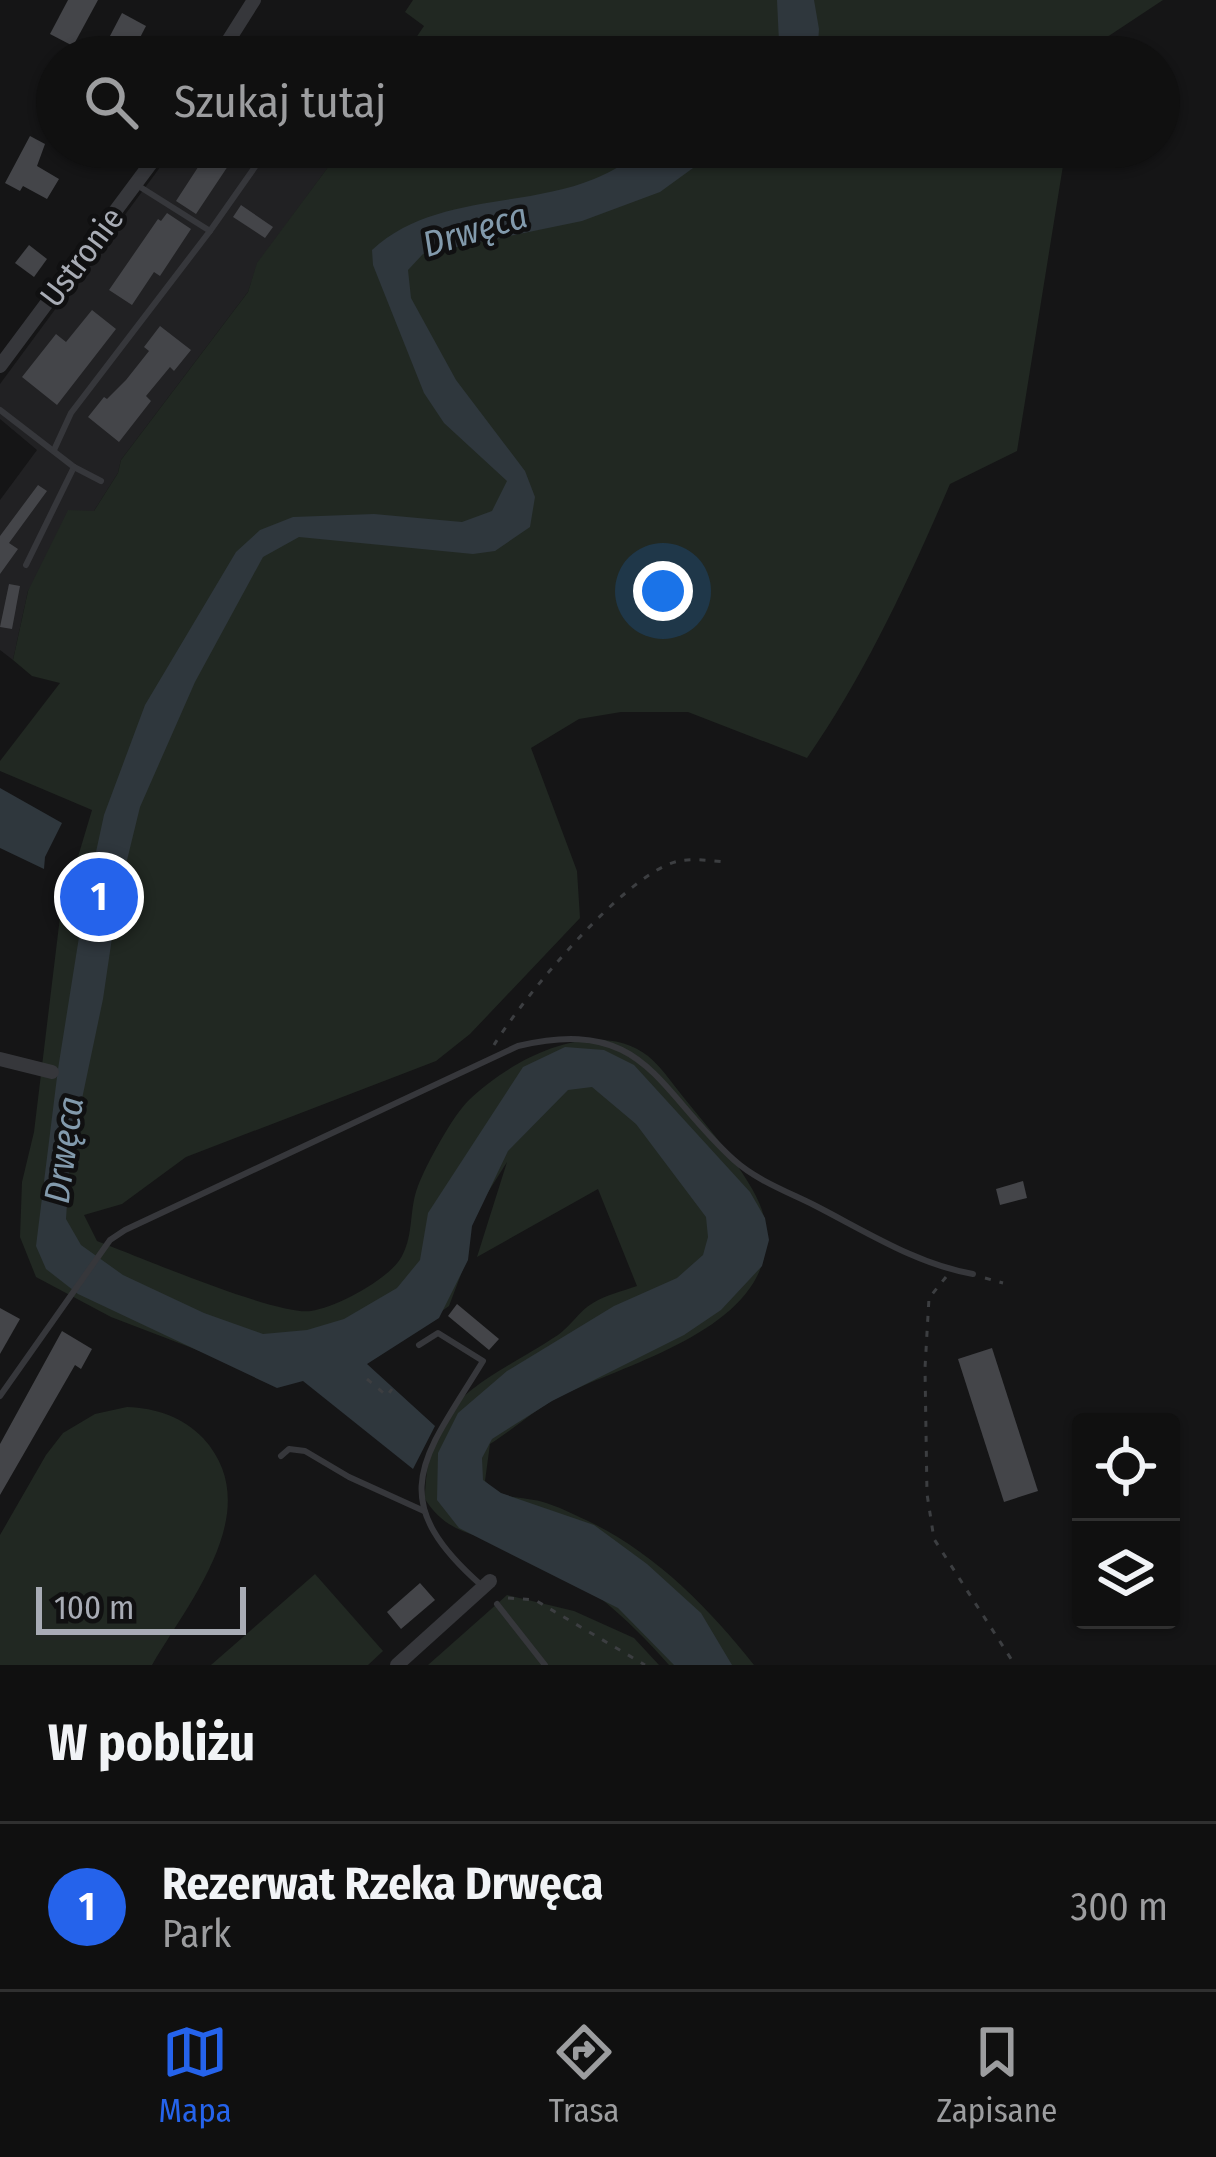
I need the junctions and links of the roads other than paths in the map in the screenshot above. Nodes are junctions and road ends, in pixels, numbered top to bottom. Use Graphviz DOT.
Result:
graph roads {
  1 [pos="254,0"];
  2 [pos="231,36"];
  3 [pos="148,168"];
  4 [pos="254,168"];
  5 [pos="136,185"];
  6 [pos="210,231"];
  7 [pos="0,366"];
  8 [pos="0,410"];
  9 [pos="54,450"];
  10 [pos="74,466"];
  11 [pos="101,481"];
  12 [pos="26,565"];
  13 [pos="0,1059"];
  14 [pos="52,1072"];
  15 [pos="973,1274"];
  16 [pos="419,1345"];
  17 [pos="0,1396"];
  18 [pos="281,1456"];
  19 [pos="424,1511"];
  20 [pos="487,1584"];
  21 [pos="499,1601"];
  22 [pos="398,1665"];
  23 [pos="545,1665"];
  1 -- 2 [label="street"];
  3 -- 5 [label="street, Ustronie"];
  4 -- 6 [label="lane"];
  5 -- 6 [label="lane"];
  5 -- 7 [label="street, Ustronie"];
  6 -- 9 [label="lane"];
  8 -- 9 [label="lane"];
  9 -- 10 [label="lane"];
  10 -- 11 [label="lane"];
  10 -- 12 [label="lane"];
  13 -- 14 [label="street"];
  15 -- 17 [label="lane"];
  16 -- 19 [label="lane"];
  18 -- 19 [label="lane"];
  19 -- 20 [label="lane"];
  20 -- 22 [label="street"];
  21 -- 23 [label="lane"];
}
